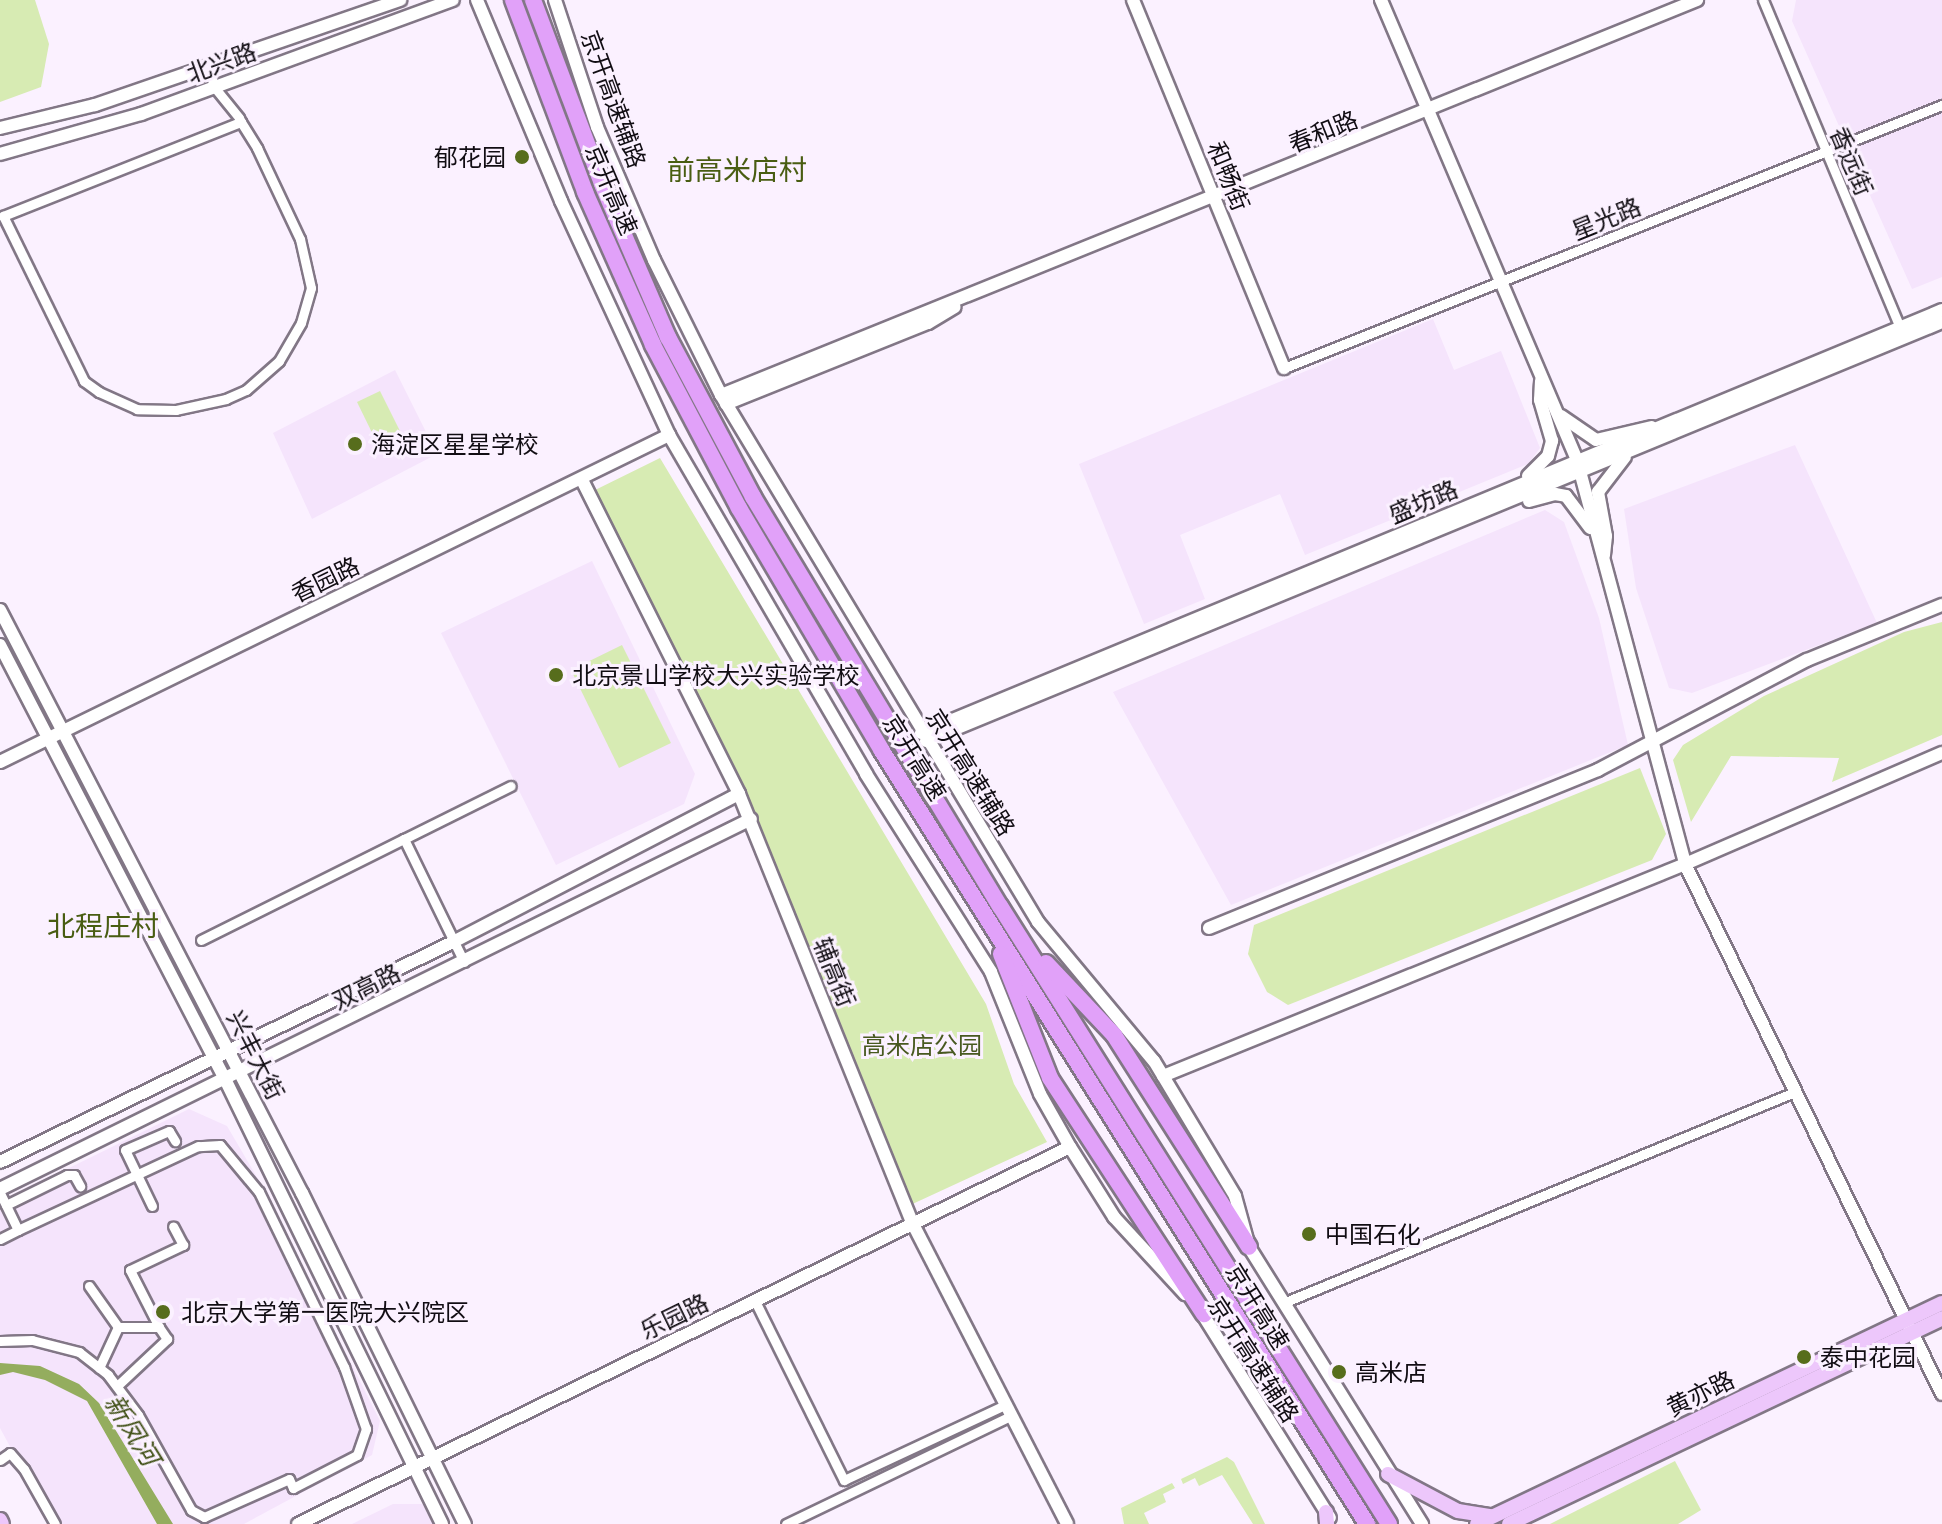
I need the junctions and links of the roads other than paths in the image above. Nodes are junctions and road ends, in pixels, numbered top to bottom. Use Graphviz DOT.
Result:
graph roads {
  1 [pos="453,0"];
  2 [pos="477,0"];
  3 [pos="533,0"];
  4 [pos="555,0"];
  5 [pos="1133,0"];
  6 [pos="1381,0"];
  7 [pos="1697,0"];
  8 [pos="1763,0"];
  9 [pos="396,1"];
  10 [pos="513,2"];
  11 [pos="208,68"];
  12 [pos="215,88"];
  13 [pos="1942,105"];
  14 [pos="1428,111"];
  15 [pos="241,122"];
  16 [pos="0,128"];
  17 [pos="1826,151"];
  18 [pos="0,154"];
  19 [pos="1215,198"];
  20 [pos="1500,282"];
  21 [pos="1942,310"];
  22 [pos="1942,322"];
  23 [pos="1902,332"];
  24 [pos="1284,368"];
  25 [pos="1541,378"];
  26 [pos="724,400"];
  27 [pos="1552,402"];
  28 [pos="1659,427"];
  29 [pos="669,435"];
  30 [pos="1639,448"];
  31 [pos="1578,466"];
  32 [pos="582,480"];
  33 [pos="1511,488"];
  34 [pos="1487,509"];
  35 [pos="1598,542"];
  36 [pos="1603,562"];
  37 [pos="1942,605"];
  38 [pos="0,610"];
  39 [pos="0,645"];
  40 [pos="61,731"];
  41 [pos="923,737"];
  42 [pos="46,739"];
  43 [pos="1651,746"];
  44 [pos="1942,753"];
  45 [pos="0,762"];
  46 [pos="511,786"];
  47 [pos="739,794"];
  48 [pos="751,819"];
  49 [pos="404,839"];
  50 [pos="1685,864"];
  51 [pos="141,883"];
  52 [pos="123,891"];
  53 [pos="1000,906"];
  54 [pos="985,915"];
  55 [pos="1209,928"];
  56 [pos="201,940"];
  57 [pos="453,942"];
  58 [pos="464,962"];
  59 [pos="379,978"];
  60 [pos="390,998"];
  61 [pos="229,1051"];
  62 [pos="215,1058"];
  63 [pos="240,1072"];
  64 [pos="1163,1076"];
  65 [pos="225,1079"];
  66 [pos="1792,1093"];
  67 [pos="175,1141"];
  68 [pos="1070,1147"];
  69 [pos="0,1162"];
  70 [pos="137,1174"];
  71 [pos="80,1186"];
  72 [pos="0,1191"];
  73 [pos="6,1205"];
  74 [pos="152,1206"];
  75 [pos="913,1224"];
  76 [pos="173,1226"];
  77 [pos="18,1230"];
  78 [pos="0,1239"];
  79 [pos="1249,1247"];
  80 [pos="89,1286"];
  81 [pos="755,1301"];
  82 [pos="1283,1303"];
  83 [pos="1942,1303"];
  84 [pos="1204,1314"];
  85 [pos="1942,1318"];
  86 [pos="1909,1325"];
  87 [pos="118,1327"];
  88 [pos="159,1327"];
  89 [pos="0,1341"];
  90 [pos="99,1368"];
  91 [pos="117,1386"];
  92 [pos="1942,1394"];
  93 [pos="1008,1410"];
  94 [pos="432,1459"];
  95 [pos="0,1460"];
  96 [pos="415,1467"];
  97 [pos="1388,1474"];
  98 [pos="1495,1515"];
  99 [pos="1525,1519"];
  100 [pos="1329,1520"];
  101 [pos="55,1524"];
  102 [pos="298,1524"];
  103 [pos="442,1524"];
  104 [pos="465,1524"];
  105 [pos="786,1524"];
  106 [pos="1067,1524"];
  107 [pos="1367,1524"];
  108 [pos="1389,1524"];
  109 [pos="1420,1524"];
  110 [pos="1477,1524"];
  111 [pos="1509,1524"];
  1 -- 12 [label="street, 北兴路"];
  2 -- 29 [label="street, 京开高速辅路"];
  3 -- 53 [label="highway, 京开高速"];
  4 -- 26 [label="street, 京开高速辅路"];
  5 -- 19 [label="street, 和畅街"];
  6 -- 14 [label="street"];
  7 -- 14 [label="street, 春和路"];
  8 -- 17 [label="street, 香远街"];
  9 -- 11 [label="street, 北兴路"];
  10 -- 54 [label="highway, 京开高速"];
  11 -- 12 [label="street"];
  11 -- 16 [label="street, 北兴路"];
  12 -- 15 [label="street"];
  12 -- 18 [label="street, 北兴路"];
  13 -- 17 [label="street, 星光路"];
  14 -- 19 [label="street, 春和路"];
  14 -- 20 [label="street"];
  15 -- 15 [label="street"];
  17 -- 20 [label="street, 星光路"];
  17 -- 23 [label="street, 香远街"];
  19 -- 24 [label="street, 和畅街"];
  19 -- 26 [label="street, 春和路"];
  20 -- 24 [label="street, 星光路"];
  20 -- 25 [label="street"];
  21 -- 23 [label="street, 盛坊路"];
  22 -- 23 [label="street, 盛坊路"];
  23 -- 28 [label="street, 盛坊路"];
  23 -- 30 [label="street, 盛坊路"];
  25 -- 27 [label="street"];
  25 -- 33 [label="street"];
  26 -- 41 [label="street, 京开高速辅路"];
  27 -- 28 [label="street"];
  27 -- 31 [label="street"];
  28 -- 31 [label="street, 盛坊路"];
  29 -- 32 [label="street, 香园路"];
  29 -- 68 [label="street, 京开高速辅路"];
  30 -- 31 [label="street, 盛坊路"];
  30 -- 36 [label="street"];
  31 -- 33 [label="street, 盛坊路"];
  31 -- 34 [label="street, 盛坊路"];
  31 -- 35 [label="street"];
  32 -- 40 [label="street, 香园路"];
  32 -- 47 [label="street, 辅高街"];
  33 -- 41 [label="street, 盛坊路"];
  34 -- 35 [label="street"];
  34 -- 41 [label="street, 盛坊路"];
  35 -- 36 [label="street"];
  36 -- 43 [label="street"];
  37 -- 43 [label="street"];
  38 -- 40 [label="street, 兴丰大街"];
  39 -- 42 [label="street, 兴丰大街"];
  40 -- 42 [label="street, 香园路"];
  40 -- 51 [label="street, 兴丰大街"];
  41 -- 64 [label="street, 京开高速辅路"];
  42 -- 45 [label="street, 香园路"];
  42 -- 52 [label="street, 兴丰大街"];
  43 -- 50 [label="street"];
  43 -- 55 [label="street"];
  44 -- 50 [label="street"];
  46 -- 49 [label="street"];
  47 -- 48 [label="street, 辅高街"];
  47 -- 57 [label="street, 双高路"];
  48 -- 58 [label="street, 双高路"];
  48 -- 75 [label="street, 辅高街"];
  49 -- 56 [label="street"];
  49 -- 57 [label="street"];
  50 -- 64 [label="street"];
  50 -- 66 [label="street"];
  51 -- 52 [label="street"];
  51 -- 61 [label="street, 兴丰大街"];
  52 -- 62 [label="street, 兴丰大街"];
  53 -- 79 [label="highway"];
  53 -- 108 [label="highway, 京开高速"];
  54 -- 84 [label="highway"];
  54 -- 107 [label="highway, 京开高速"];
  57 -- 58 [label="street"];
  57 -- 59 [label="street, 双高路"];
  58 -- 60 [label="street, 双高路"];
  59 -- 60 [label="street"];
  59 -- 61 [label="street, 双高路"];
  60 -- 63 [label="street, 双高路"];
  61 -- 62 [label="street, 双高路"];
  61 -- 63 [label="street, 兴丰大街"];
  62 -- 65 [label="street, 兴丰大街"];
  62 -- 69 [label="street, 双高路"];
  63 -- 65 [label="street, 双高路"];
  63 -- 94 [label="street, 兴丰大街"];
  64 -- 79 [label="street, 京开高速辅路"];
  65 -- 72 [label="street, 双高路"];
  65 -- 96 [label="street, 兴丰大街"];
  66 -- 82 [label="street"];
  66 -- 86 [label="street"];
  67 -- 70 [label="street"];
  68 -- 75 [label="street, 乐园路"];
  68 -- 84 [label="street, 京开高速辅路"];
  70 -- 74 [label="street"];
  70 -- 77 [label="street"];
  70 -- 91 [label="street"];
  71 -- 73 [label="street"];
  72 -- 73 [label="street"];
  73 -- 77 [label="street"];
  75 -- 81 [label="street, 乐园路"];
  75 -- 93 [label="street, 辅高街"];
  76 -- 88 [label="street"];
  77 -- 78 [label="street"];
  79 -- 82 [label="street, 京开高速辅路"];
  80 -- 87 [label="street"];
  81 -- 93 [label="street"];
  81 -- 94 [label="street, 乐园路"];
  82 -- 97 [label="street, 京开高速辅路"];
  83 -- 86 [label="main road, 黄亦路"];
  84 -- 100 [label="street, 京开高速辅路"];
  85 -- 86 [label="main road, 黄亦路"];
  86 -- 92 [label="street"];
  86 -- 98 [label="main road, 黄亦路"];
  86 -- 99 [label="main road, 黄亦路"];
  87 -- 88 [label="street"];
  87 -- 90 [label="street"];
  88 -- 91 [label="street"];
  89 -- 90 [label="street"];
  90 -- 91 [label="street"];
  93 -- 105 [label="street"];
  93 -- 106 [label="street, 辅高街"];
  94 -- 96 [label="street, 乐园路"];
  94 -- 104 [label="street, 兴丰大街"];
  95 -- 101 [label="street"];
  96 -- 102 [label="street, 乐园路"];
  96 -- 103 [label="street, 兴丰大街"];
  97 -- 98 [label="main road"];
  97 -- 109 [label="street, 京开高速辅路"];
  98 -- 110 [label="main road, 黄亦路"];
  99 -- 111 [label="main road, 黄亦路"];
}
